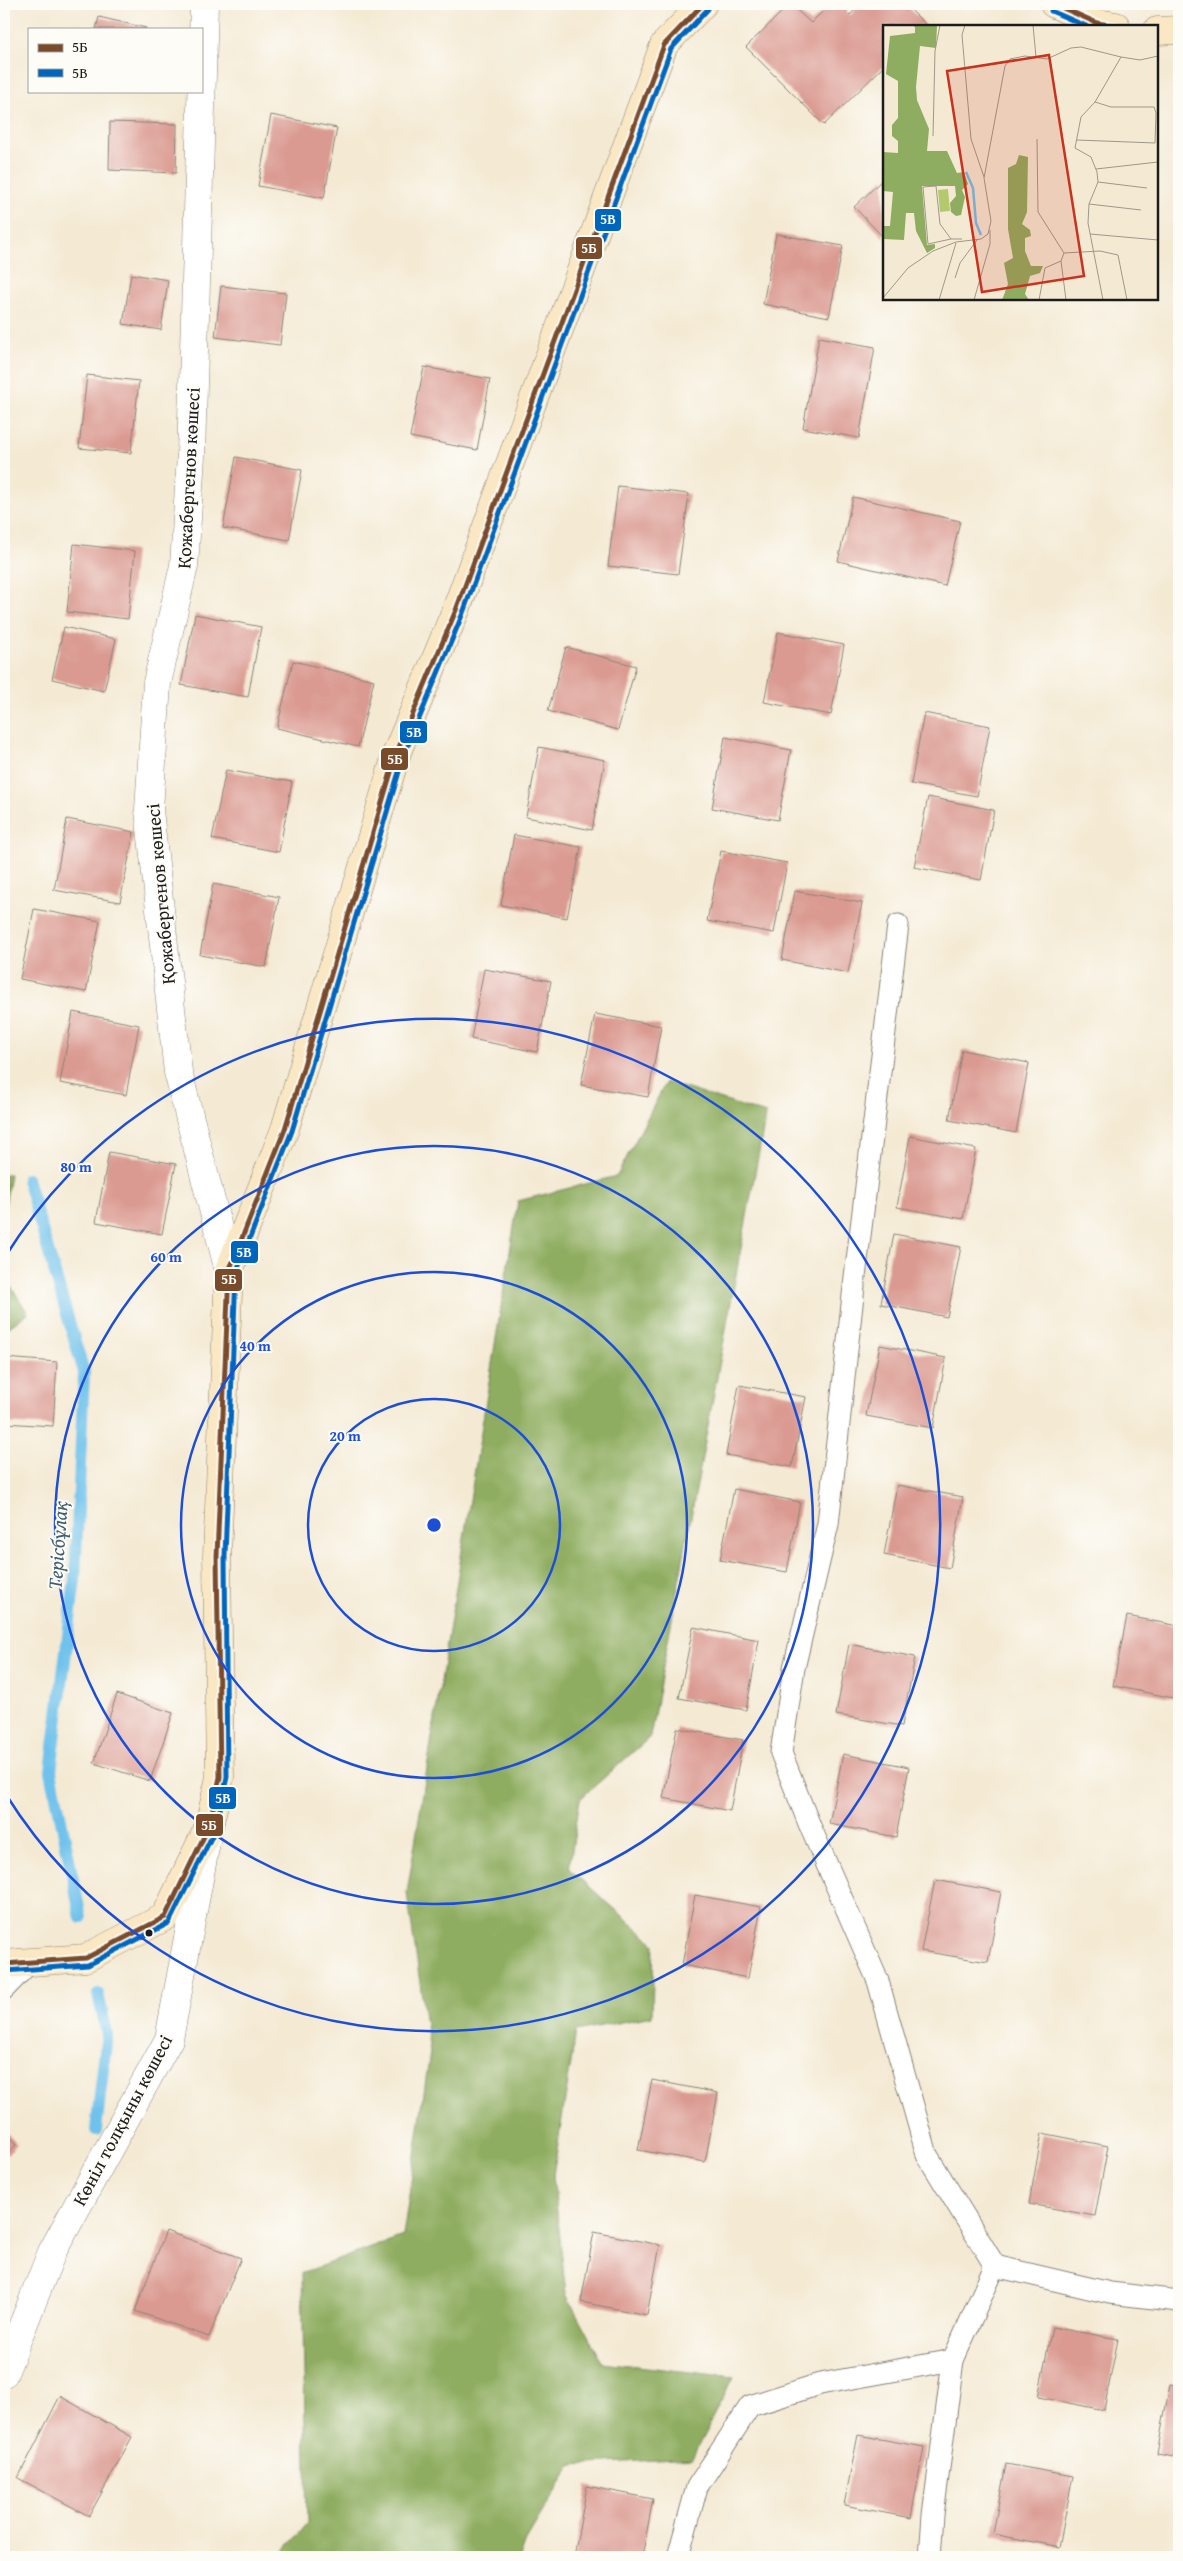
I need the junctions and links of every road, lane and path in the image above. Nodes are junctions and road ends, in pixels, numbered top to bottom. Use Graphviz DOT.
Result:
graph roads {
  1 [pos="204,4"];
  2 [pos="703,4"];
  3 [pos="1054,4"];
  4 [pos="1110,25"];
  5 [pos="1179,30"];
  6 [pos="1158,31"];
  7 [pos="202,73"];
  8 [pos="201,92"];
  9 [pos="898,925"];
  10 [pos="229,1272"];
  11 [pos="209,1826"];
  12 [pos="30,1962"];
  13 [pos="4,1964"];
  14 [pos="4,1989"];
  15 [pos="994,2266"];
  16 [pos="1179,2301"];
  17 [pos="953,2360"];
  18 [pos="4,2373"];
  19 [pos="678,2557"];
  20 [pos="930,2557"];
  1 -- 7 [label="street, Қожабергенов көшесі"];
  2 -- 10 [label="street"];
  3 -- 4 [label="street"];
  5 -- 6 [label="street"];
  8 -- 10 [label="street, Қожабергенов көшесі"];
  9 -- 15 [label="lane"];
  10 -- 11 [label="street"];
  11 -- 12 [label="street"];
  11 -- 18 [label="street, Көніл толқыны көшесі"];
  12 -- 13 [label="street"];
  12 -- 14 [label="lane"];
  15 -- 16 [label="lane"];
  15 -- 17 [label="lane"];
  17 -- 19 [label="lane"];
  17 -- 20 [label="lane"];
}
